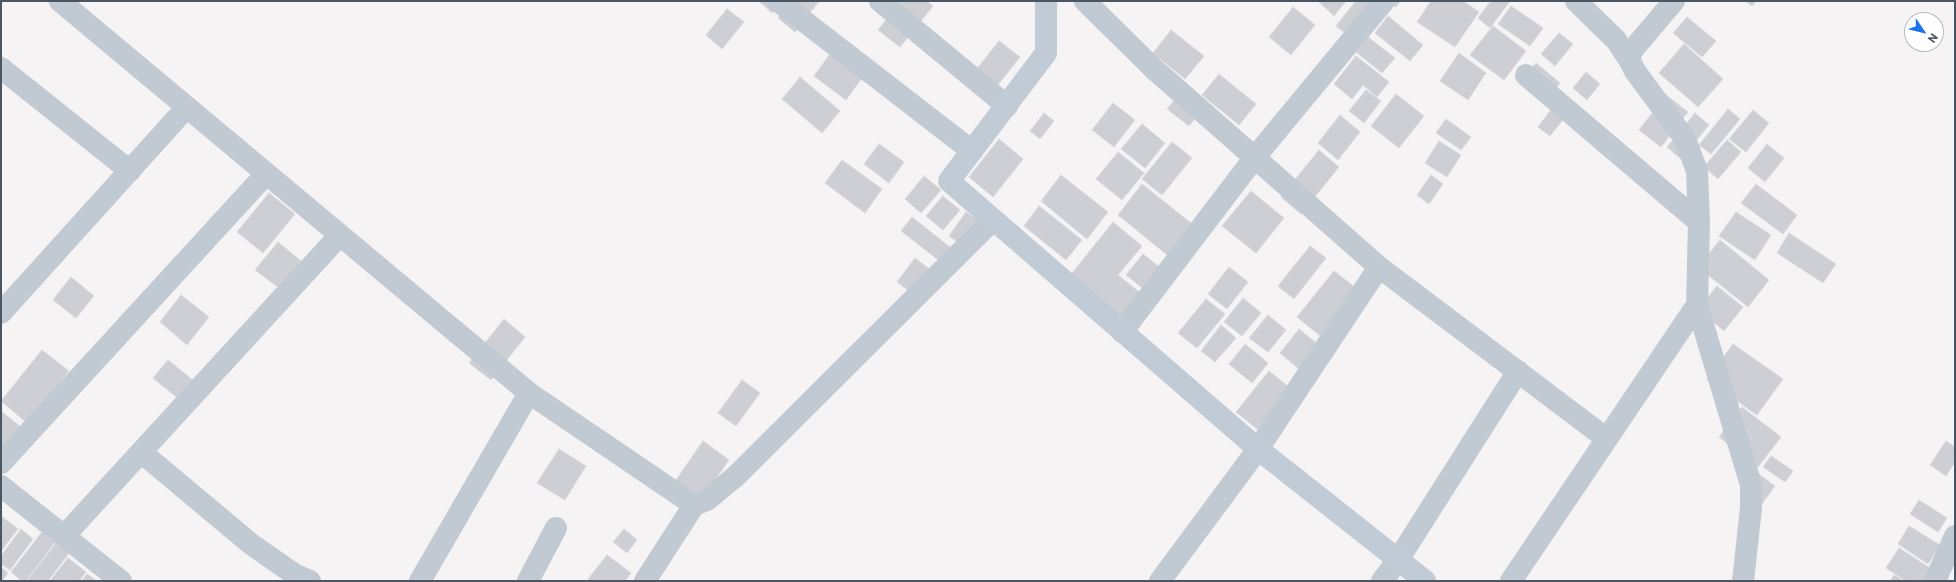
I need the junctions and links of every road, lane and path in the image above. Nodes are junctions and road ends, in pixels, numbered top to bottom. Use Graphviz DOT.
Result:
graph roads {
  1 [pos="60,1"];
  2 [pos="778,1"];
  3 [pos="880,1"];
  4 [pos="1046,1"];
  5 [pos="1085,1"];
  6 [pos="1384,1"];
  7 [pos="1576,1"];
  8 [pos="1674,1"];
  9 [pos="1630,61"];
  10 [pos="1,68"];
  11 [pos="1526,75"];
  12 [pos="1007,106"];
  13 [pos="187,107"];
  14 [pos="972,151"];
  15 [pos="1255,157"];
  16 [pos="130,171"];
  17 [pos="266,174"];
  18 [pos="993,220"];
  19 [pos="1699,222"];
  20 [pos="340,235"];
  21 [pos="1379,267"];
  22 [pos="1697,305"];
  23 [pos="1,313"];
  24 [pos="1122,332"];
  25 [pos="1518,371"];
  26 [pos="529,393"];
  27 [pos="1607,439"];
  28 [pos="1258,449"];
  29 [pos="141,452"];
  30 [pos="1,463"];
  31 [pos="1,486"];
  32 [pos="694,505"];
  33 [pos="556,528"];
  34 [pos="64,536"];
  35 [pos="1955,536"];
  36 [pos="1398,560"];
  37 [pos="121,581"];
  38 [pos="310,581"];
  39 [pos="420,581"];
  40 [pos="528,581"];
  41 [pos="645,581"];
  42 [pos="1160,581"];
  43 [pos="1382,581"];
  44 [pos="1425,581"];
  45 [pos="1511,581"];
  46 [pos="1743,581"];
  47 [pos="1936,581"];
  1 -- 13 [label="street"];
  2 -- 14 [label="street"];
  3 -- 12 [label="street"];
  4 -- 12 [label="street"];
  5 -- 15 [label="street"];
  6 -- 15 [label="street"];
  7 -- 9 [label="street"];
  8 -- 9 [label="street"];
  9 -- 19 [label="street"];
  10 -- 16 [label="street"];
  11 -- 19 [label="street"];
  12 -- 14 [label="street"];
  13 -- 16 [label="street"];
  13 -- 17 [label="street"];
  14 -- 18 [label="street"];
  15 -- 21 [label="street"];
  15 -- 24 [label="street"];
  16 -- 23 [label="street"];
  17 -- 20 [label="street"];
  17 -- 30 [label="street"];
  18 -- 24 [label="street"];
  18 -- 32 [label="street"];
  19 -- 22 [label="street"];
  20 -- 26 [label="street"];
  20 -- 29 [label="street"];
  21 -- 25 [label="street"];
  21 -- 28 [label="street"];
  22 -- 27 [label="street"];
  22 -- 46 [label="street"];
  24 -- 28 [label="street"];
  25 -- 27 [label="street"];
  25 -- 36 [label="street"];
  26 -- 32 [label="street"];
  26 -- 39 [label="street"];
  27 -- 45 [label="street"];
  28 -- 36 [label="street"];
  28 -- 42 [label="street"];
  29 -- 34 [label="street"];
  29 -- 38 [label="street"];
  31 -- 34 [label="street"];
  32 -- 41 [label="street"];
  33 -- 40 [label="street"];
  34 -- 37 [label="street"];
  35 -- 47 [label="street"];
  36 -- 43 [label="street"];
  36 -- 44 [label="street"];
}
